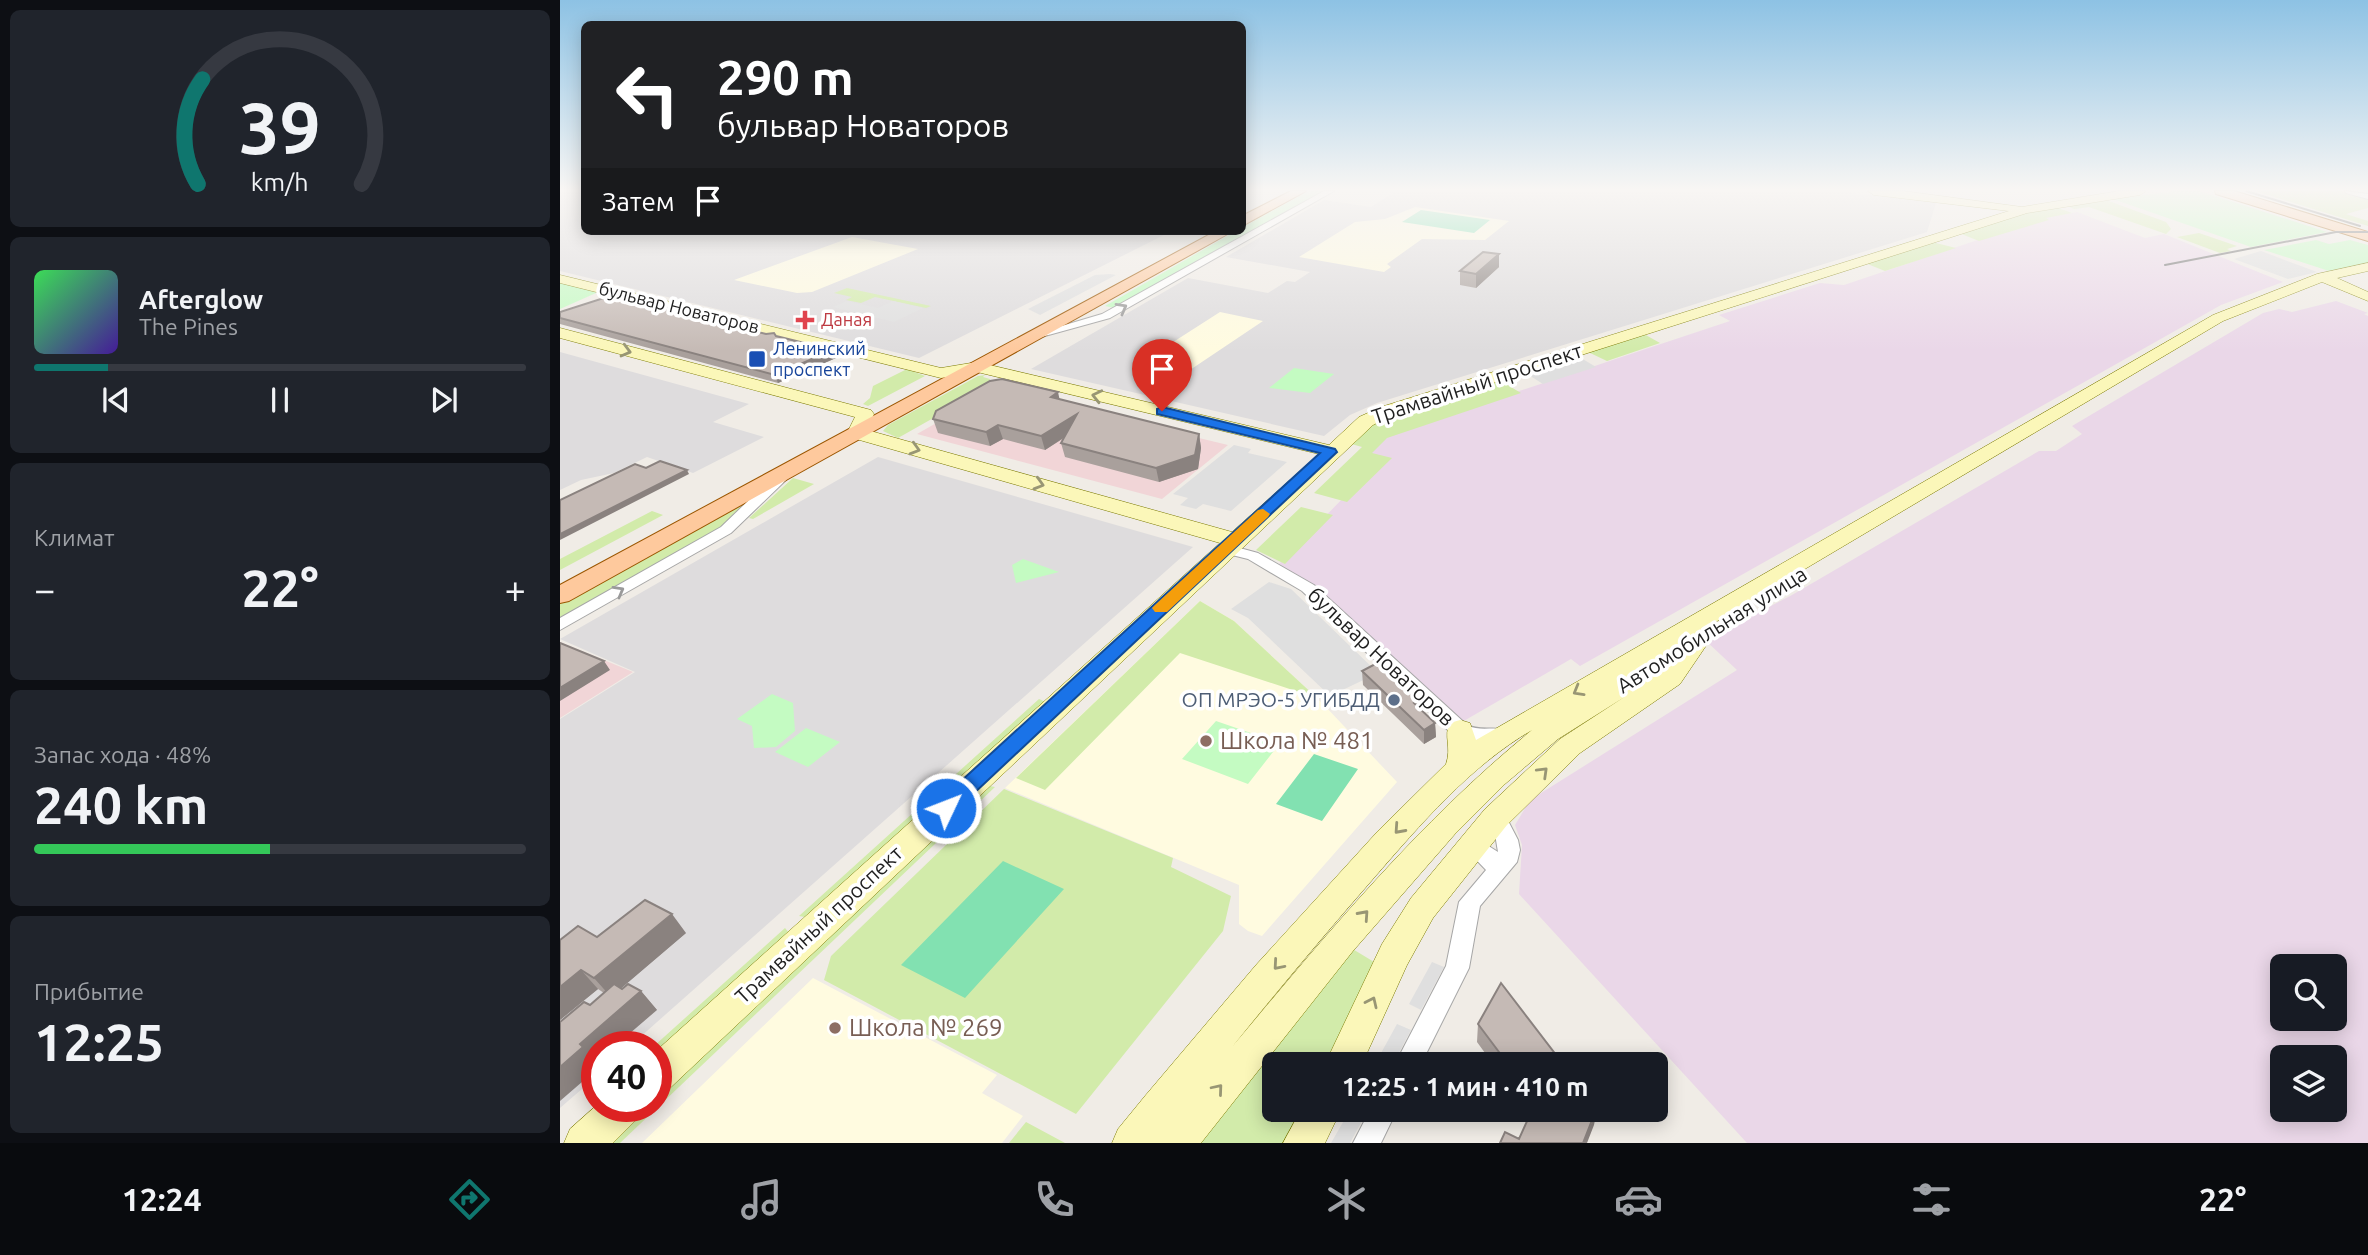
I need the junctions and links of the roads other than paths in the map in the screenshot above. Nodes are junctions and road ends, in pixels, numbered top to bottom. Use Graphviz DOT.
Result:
graph roads {
  1 [pos="1184,244"];
  2 [pos="1202,244"];
  3 [pos="1234,244"];
  4 [pos="1912,244"];
  5 [pos="2368,267"];
  6 [pos="2368,276"];
  7 [pos="560,279"];
  8 [pos="2332,281"];
  9 [pos="616,293"];
  10 [pos="2368,294"];
  11 [pos="590,303"];
  12 [pos="560,333"];
  13 [pos="1034,336"];
  14 [pos="977,367"];
  15 [pos="949,375"];
  16 [pos="868,422"];
  17 [pos="1330,452"];
  18 [pos="788,470"];
  19 [pos="1230,544"];
  20 [pos="560,576"];
  21 [pos="560,594"];
  22 [pos="560,625"];
  23 [pos="1700,636"];
  24 [pos="1460,730"];
  25 [pos="1548,732"];
  26 [pos="1502,735"];
  27 [pos="1459,766"];
  28 [pos="1496,817"];
  29 [pos="1473,845"];
  30 [pos="1497,870"];
  31 [pos="1349,1052"];
  32 [pos="1414,1052"];
  33 [pos="672,1061"];
  34 [pos="1194,1064"];
  35 [pos="607,1122"];
  36 [pos="1315,1122"];
  37 [pos="1378,1122"];
  38 [pos="584,1143"];
  39 [pos="1132,1143"];
  40 [pos="1159,1143"];
  41 [pos="1177,1143"];
  42 [pos="1303,1143"];
  43 [pos="1367,1143"];
  1 -- 15 [label="main road"];
  2 -- 13 [label="main road"];
  13 -- 3 [label="street, one-way"];
  4 -- 17 [label="main road, Трамвайный проспект"];
  5 -- 8 [label="main road, Автомобильная улица"];
  6 -- 8 [label="main road, Автомобильная улица"];
  7 -- 9 [label="street, бульвар Новаторов"];
  8 -- 10 [label="main road"];
  8 -- 23 [label="main road, Автомобильная улица"];
  8 -- 26 [label="main road, Автомобильная улица, one-way"];
  9 -- 11 [label="street"];
  9 -- 15 [label="main road, бульвар Новаторов"];
  12 -- 16 [label="main road, бульвар Новаторов, one-way"];
  13 -- 14 [label="main road"];
  14 -- 15 [label="main road"];
  17 -- 14 [label="main road, one-way"];
  15 -- 16 [label="main road"];
  16 -- 18 [label="main road"];
  16 -- 19 [label="main road, бульвар Новаторов, one-way"];
  16 -- 20 [label="main road"];
  17 -- 19 [label="main road, Трамвайный проспект"];
  18 -- 21 [label="main road"];
  22 -- 18 [label="street, one-way"];
  19 -- 24 [label="street, бульвар Новаторов"];
  19 -- 33 [label="street, Трамвайный проспект"];
  23 -- 25 [label="main road, Автомобильная улица"];
  28 -- 23 [label="main road, one-way"];
  24 -- 26 [label="street"];
  24 -- 27 [label="main road"];
  41 -- 25 [label="street, Автомобильная улица, one-way"];
  26 -- 27 [label="main road, Автомобильная улица"];
  27 -- 34 [label="main road, Автомобильная улица, one-way"];
  28 -- 29 [label="main road"];
  28 -- 30 [label="street"];
  29 -- 30 [label="street"];
  31 -- 29 [label="main road, one-way"];
  30 -- 32 [label="street"];
  34 -- 39 [label="main road"];
  34 -- 40 [label="main road"];
  35 -- 38 [label="main road"];
  36 -- 42 [label="main road"];
  37 -- 43 [label="street"];
}
